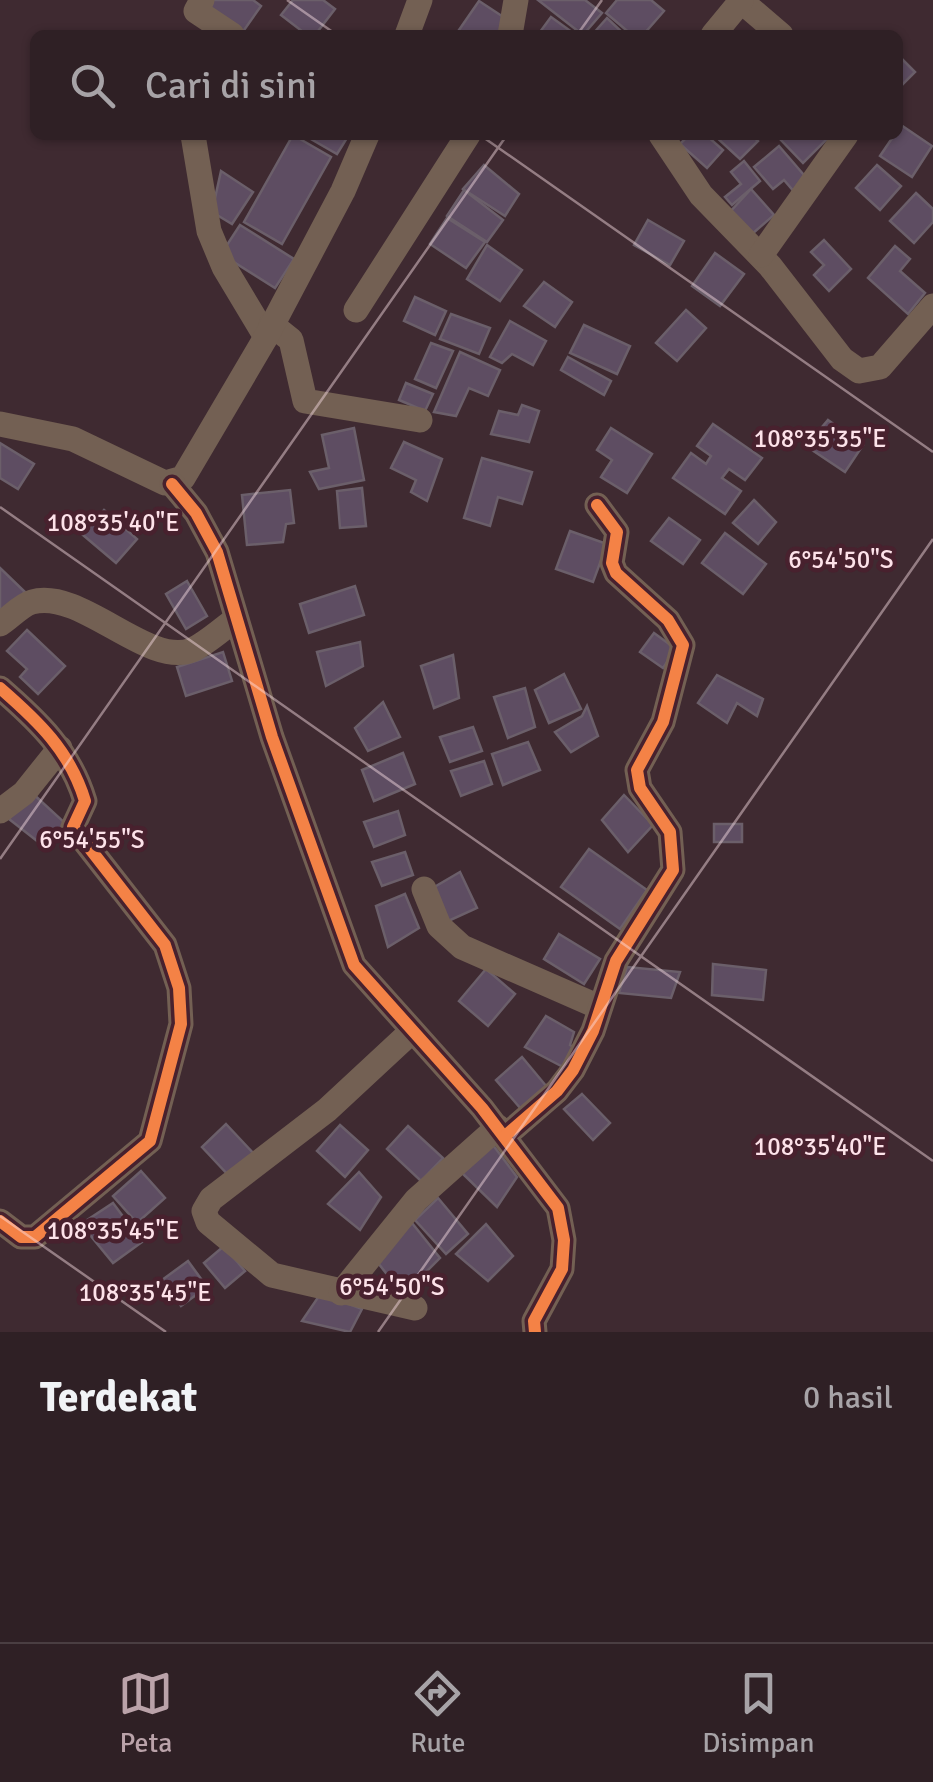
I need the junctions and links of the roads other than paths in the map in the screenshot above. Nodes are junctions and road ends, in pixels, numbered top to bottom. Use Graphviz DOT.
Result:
graph roads {
  1 [pos="202,0"];
  2 [pos="420,0"];
  3 [pos="516,0"];
  4 [pos="740,0"];
  5 [pos="224,30"];
  6 [pos="408,30"];
  7 [pos="514,30"];
  8 [pos="717,30"];
  9 [pos="775,30"];
  10 [pos="194,140"];
  11 [pos="365,140"];
  12 [pos="465,140"];
  13 [pos="663,140"];
  14 [pos="844,140"];
  15 [pos="761,256"];
  16 [pos="933,306"];
  17 [pos="356,310"];
  18 [pos="269,330"];
  19 [pos="420,420"];
  20 [pos="0,424"];
  21 [pos="172,484"];
  22 [pos="598,505"];
  23 [pos="236,619"];
  24 [pos="0,624"];
  25 [pos="0,688"];
  26 [pos="60,748"];
  27 [pos="0,811"];
  28 [pos="424,889"];
  29 [pos="599,1007"];
  30 [pos="411,1032"];
  31 [pos="501,1132"];
  32 [pos="0,1221"];
  33 [pos="341,1293"];
  34 [pos="415,1308"];
  35 [pos="535,1332"];
  1 -- 5 [label="street"];
  2 -- 6 [label="street"];
  3 -- 7 [label="street"];
  4 -- 8 [label="street"];
  4 -- 9 [label="street"];
  10 -- 18 [label="street"];
  11 -- 18 [label="street"];
  12 -- 17 [label="street"];
  13 -- 15 [label="street"];
  14 -- 15 [label="street"];
  15 -- 16 [label="street"];
  18 -- 19 [label="street"];
  18 -- 21 [label="street"];
  20 -- 21 [label="street"];
  21 -- 23 [label="street"];
  22 -- 29 [label="street"];
  23 -- 24 [label="street"];
  23 -- 30 [label="street"];
  25 -- 26 [label="street"];
  26 -- 27 [label="street"];
  26 -- 32 [label="street"];
  28 -- 29 [label="street"];
  29 -- 31 [label="street"];
  30 -- 31 [label="street"];
  30 -- 33 [label="street"];
  31 -- 33 [label="street"];
  31 -- 35 [label="street"];
  33 -- 34 [label="street"];
}
